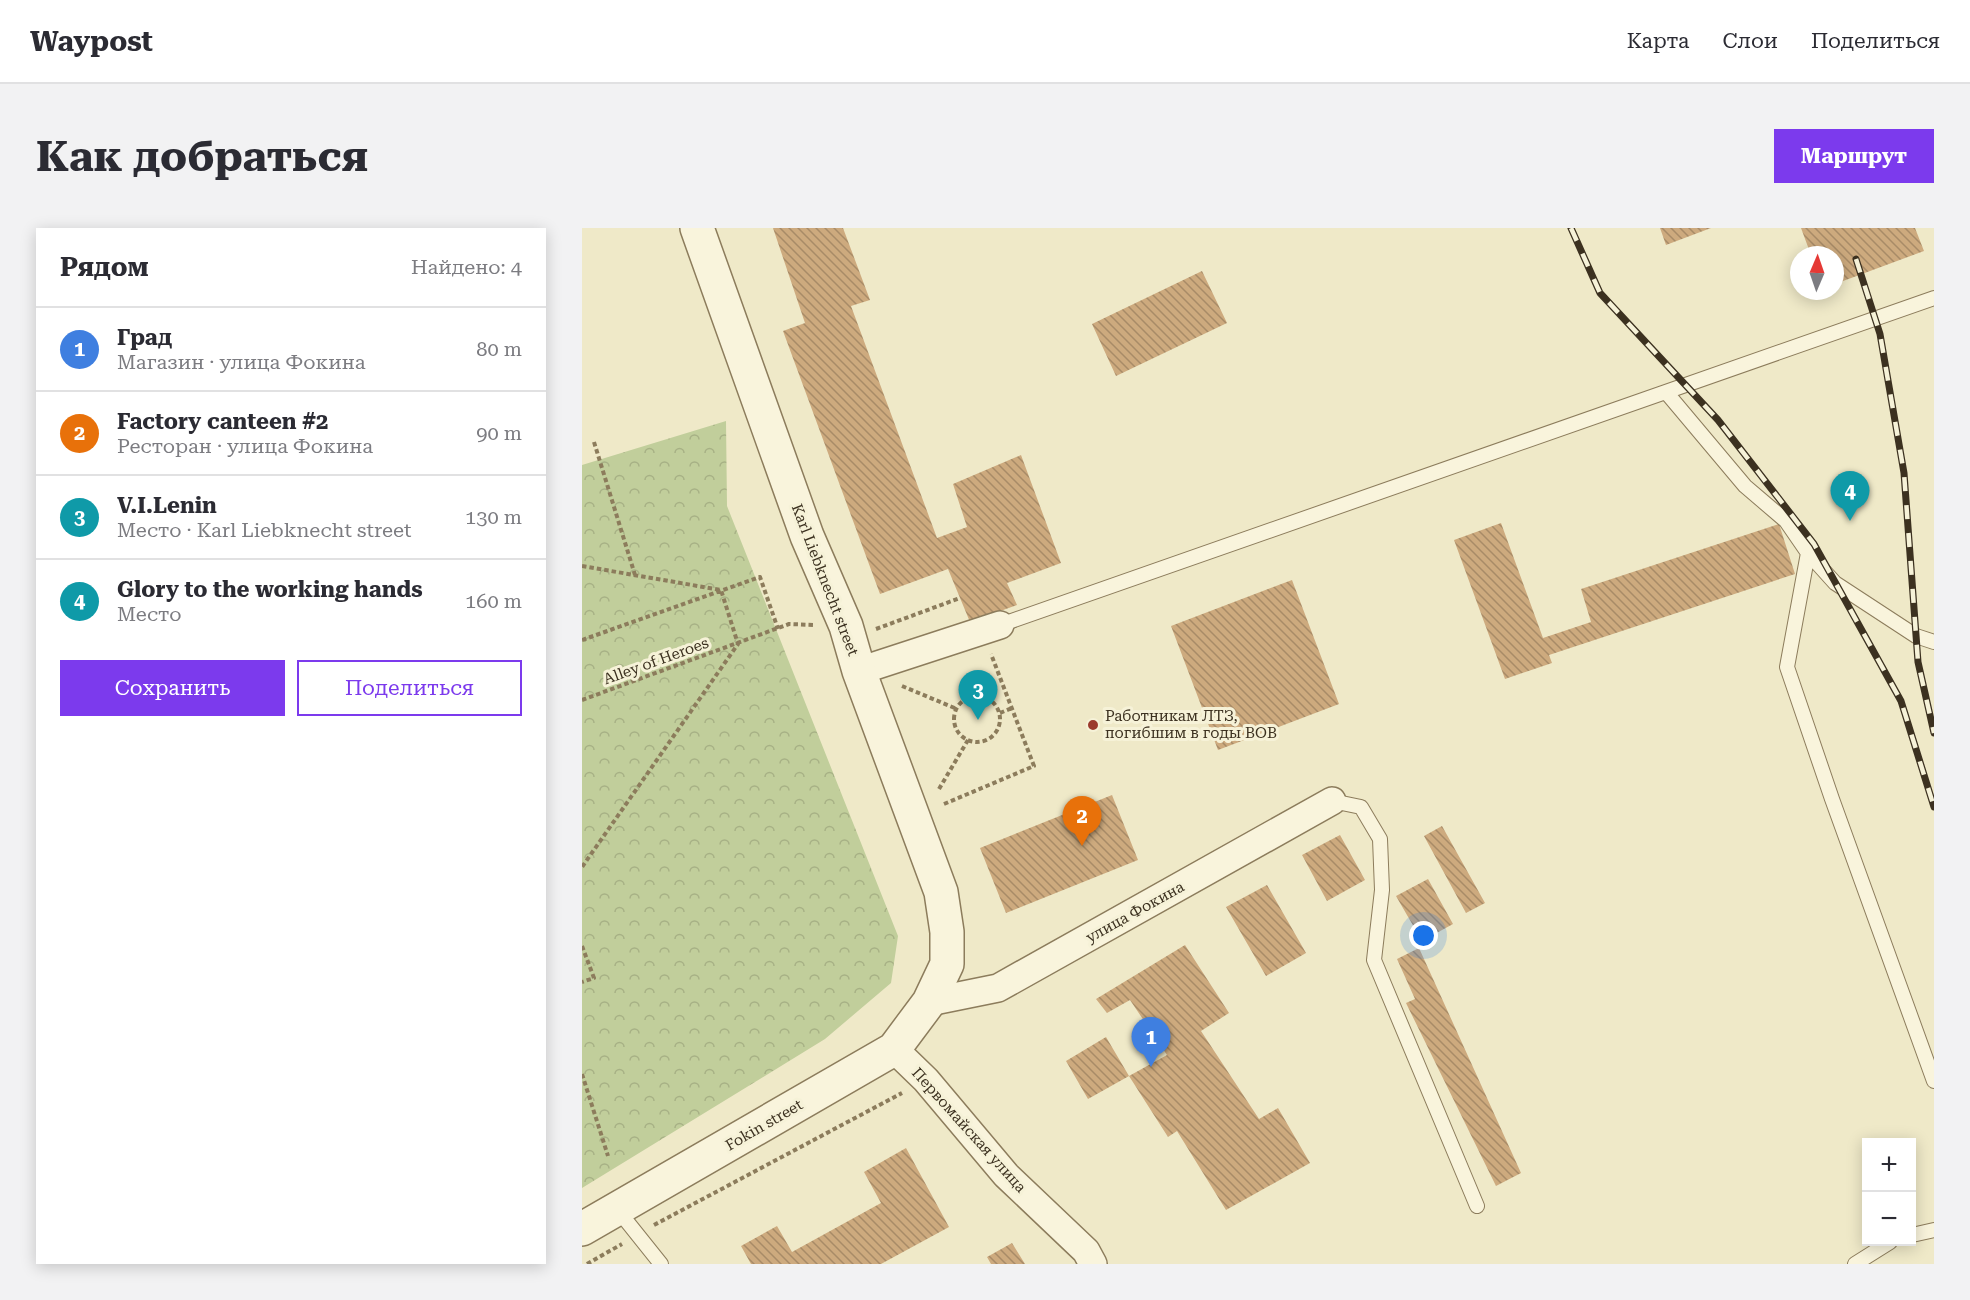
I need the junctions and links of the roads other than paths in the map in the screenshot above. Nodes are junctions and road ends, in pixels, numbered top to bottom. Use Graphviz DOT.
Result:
graph roads {
  1 [pos="697,228"];
  2 [pos="1934,298"];
  3 [pos="1666,392"];
  4 [pos="1808,553"];
  5 [pos="1000,624"];
  6 [pos="1934,642"];
  7 [pos="859,671"];
  8 [pos="1332,801"];
  9 [pos="929,1002"];
  10 [pos="894,1049"];
  11 [pos="1934,1081"];
  12 [pos="1477,1206"];
  13 [pos="617,1209"];
  14 [pos="582,1229"];
  15 [pos="1934,1230"];
  16 [pos="1916,1234"];
  17 [pos="1884,1246"];
  18 [pos="661,1264"];
  19 [pos="1093,1264"];
  20 [pos="1855,1264"];
  1 -- 7 [label="street, Karl Liebknecht street"];
  2 -- 3 [label="lane"];
  3 -- 4 [label="lane"];
  3 -- 5 [label="lane"];
  4 -- 6 [label="lane"];
  4 -- 11 [label="lane"];
  5 -- 7 [label="street"];
  7 -- 9 [label="street, Karl Liebknecht street"];
  8 -- 9 [label="street, улица Фокина"];
  8 -- 12 [label="lane"];
  9 -- 10 [label="street, Fokin street"];
  10 -- 13 [label="street, Fokin street"];
  10 -- 19 [label="street, Первомайская улица"];
  13 -- 14 [label="street, Fokin street"];
  13 -- 18 [label="lane"];
  15 -- 16 [label="lane"];
  17 -- 20 [label="lane"];
}
